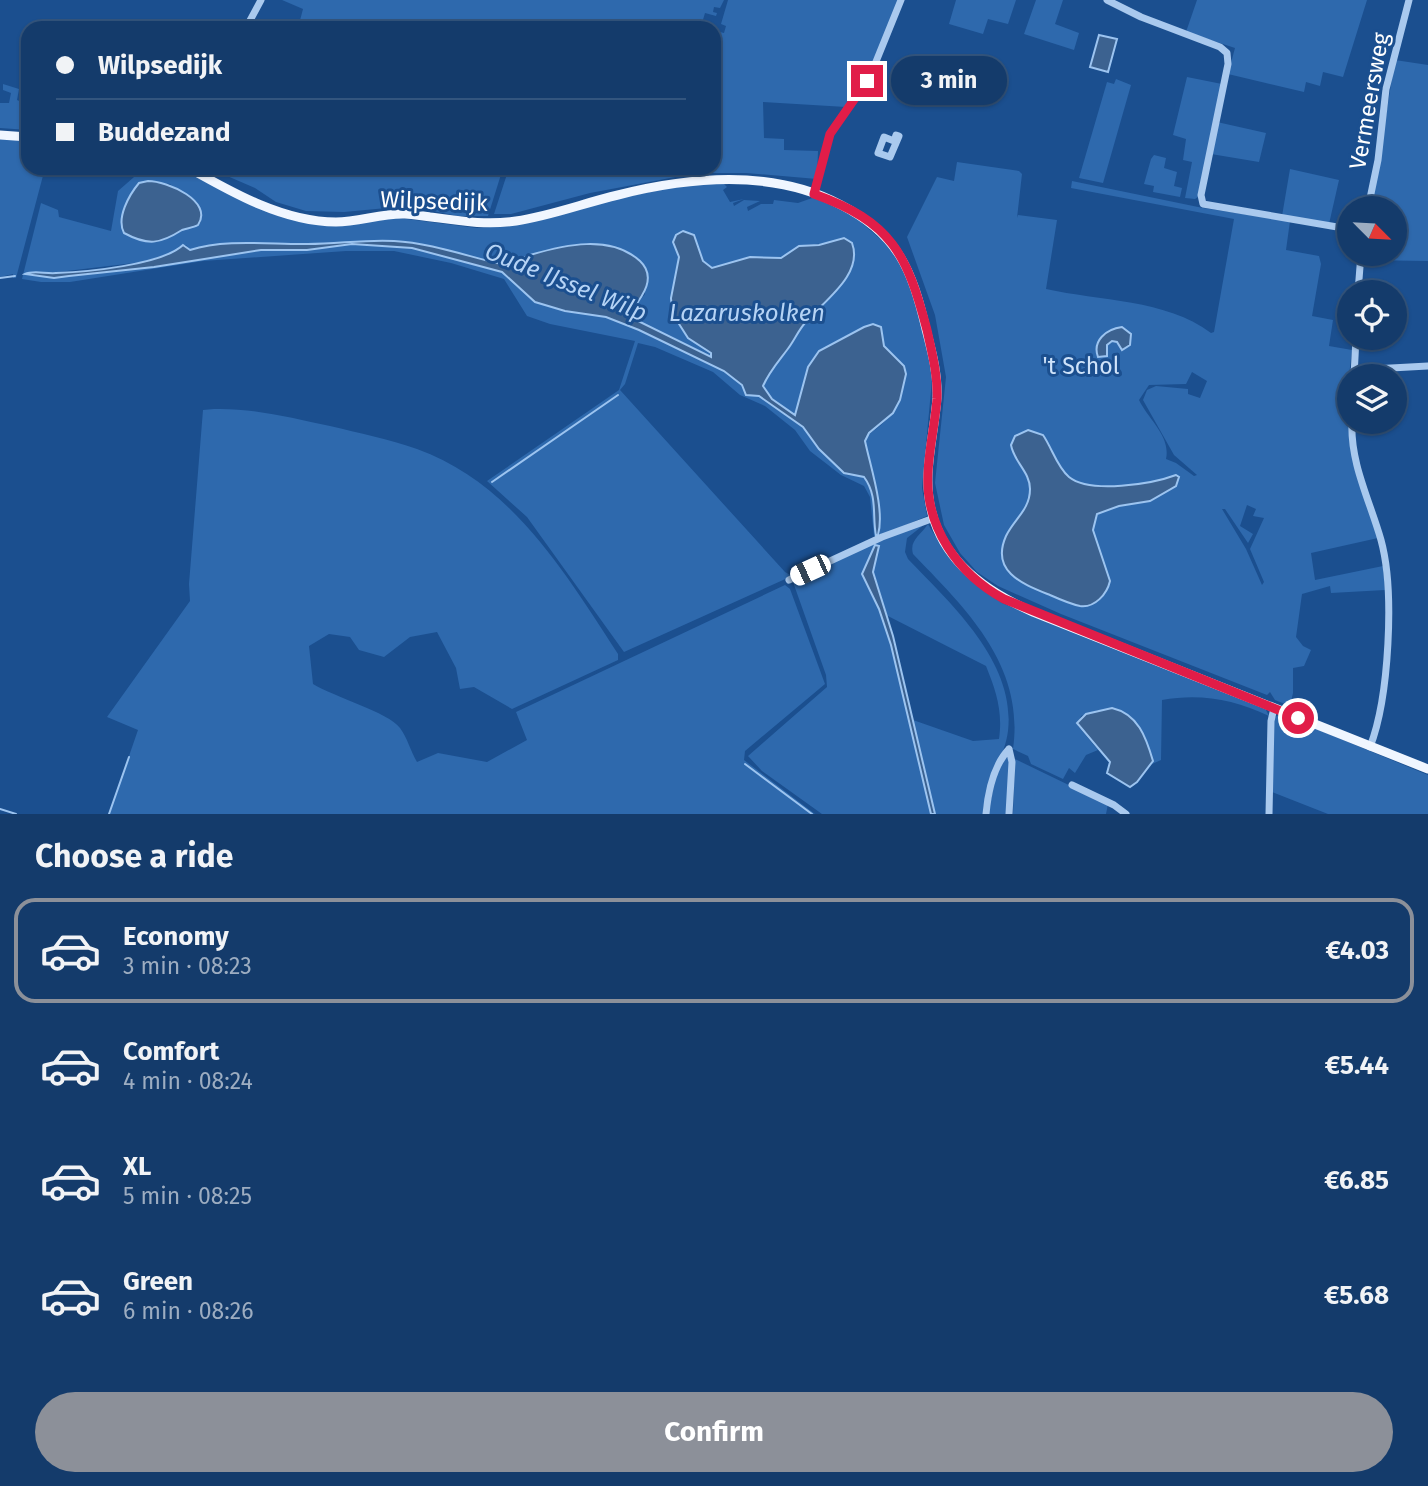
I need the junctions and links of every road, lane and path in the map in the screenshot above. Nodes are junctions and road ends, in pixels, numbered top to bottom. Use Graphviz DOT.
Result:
graph roads {
  1 [pos="261,0"];
  2 [pos="901,0"];
  3 [pos="1107,0"];
  4 [pos="1409,0"];
  5 [pos="250,21"];
  6 [pos="0,135"];
  7 [pos="21,136"];
  8 [pos="210,175"];
  9 [pos="814,194"];
  10 [pos="1370,196"];
  11 [pos="1337,227"];
  12 [pos="1428,366"];
  13 [pos="1407,368"];
  14 [pos="1353,434"];
  15 [pos="934,518"];
  16 [pos="789,580"];
  17 [pos="1274,708"];
  18 [pos="1370,747"];
  19 [pos="1428,769"];
  20 [pos="1072,785"];
  21 [pos="986,814"];
  22 [pos="1009,814"];
  23 [pos="1126,814"];
  24 [pos="1269,814"];
  1 -- 5 [label="street"];
  2 -- 9 [label="street"];
  3 -- 11 [label="street"];
  4 -- 10 [label="street, Vermeersweg"];
  6 -- 7 [label="main road"];
  8 -- 9 [label="main road, Wilpsedijk"];
  9 -- 15 [label="main road, Wilpsedijk"];
  12 -- 13 [label="street"];
  14 -- 18 [label="street"];
  15 -- 16 [label="street"];
  15 -- 17 [label="main road, Wilpsedijk"];
  17 -- 18 [label="main road, Wilpsedijk"];
  17 -- 24 [label="street"];
  18 -- 19 [label="main road, Wilpsedijk"];
  20 -- 23 [label="street"];
  21 -- 22 [label="street"];
}
